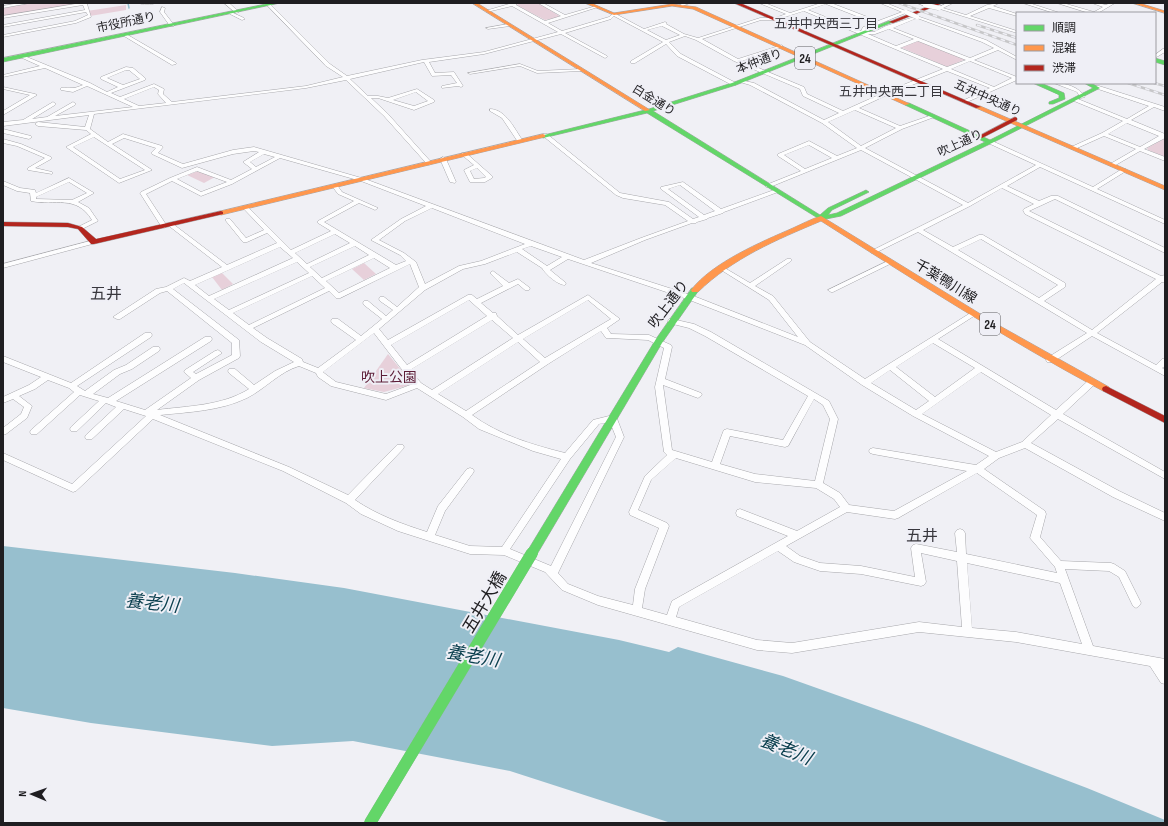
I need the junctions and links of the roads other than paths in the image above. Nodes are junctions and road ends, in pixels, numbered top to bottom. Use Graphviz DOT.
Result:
graph roads {
  1 [pos="28,3"];
  2 [pos="88,3"];
  3 [pos="141,3"];
  4 [pos="153,3"];
  5 [pos="226,3"];
  6 [pos="474,3"];
  7 [pos="514,3"];
  8 [pos="540,3"];
  9 [pos="587,3"];
  10 [pos="736,3"];
  11 [pos="761,3"];
  12 [pos="826,3"];
  13 [pos="882,3"];
  14 [pos="919,3"];
  15 [pos="951,3"];
  16 [pos="997,3"];
  17 [pos="1025,3"];
  18 [pos="1059,3"];
  19 [pos="1094,3"];
  20 [pos="1113,3"];
  21 [pos="1134,3"];
  22 [pos="68,4"];
  23 [pos="85,4"];
  24 [pos="271,4"];
  25 [pos="685,4"];
  26 [pos="928,4"];
  27 [pos="1165,4"];
  28 [pos="940,6"];
  29 [pos="988,6"];
  30 [pos="3,7"];
  31 [pos="596,7"];
  32 [pos="1106,7"];
  33 [pos="163,8"];
  34 [pos="803,9"];
  35 [pos="87,11"];
  36 [pos="486,11"];
  37 [pos="234,12"];
  38 [pos="906,12"];
  39 [pos="1055,12"];
  40 [pos="1090,12"];
  41 [pos="1096,12"];
  42 [pos="30,13"];
  43 [pos="1159,13"];
  44 [pos="614,14"];
  45 [pos="788,14"];
  46 [pos="1016,15"];
  47 [pos="564,16"];
  48 [pos="917,16"];
  49 [pos="967,16"];
  50 [pos="3,17"];
  51 [pos="243,19"];
  52 [pos="775,19"];
  53 [pos="546,22"];
  54 [pos="878,23"];
  55 [pos="172,25"];
  56 [pos="508,25"];
  57 [pos="3,26"];
  58 [pos="737,26"];
  59 [pos="888,27"];
  60 [pos="488,28"];
  61 [pos="644,30"];
  62 [pos="563,32"];
  63 [pos="1016,32"];
  64 [pos="862,33"];
  65 [pos="126,35"];
  66 [pos="3,36"];
  67 [pos="683,36"];
  68 [pos="918,39"];
  69 [pos="698,40"];
  70 [pos="533,41"];
  71 [pos="666,42"];
  72 [pos="834,44"];
  73 [pos="780,46"];
  74 [pos="895,48"];
  75 [pos="997,48"];
  76 [pos="1165,50"];
  77 [pos="22,56"];
  78 [pos="605,57"];
  79 [pos="803,57"];
  80 [pos="1156,57"];
  81 [pos="1016,58"];
  82 [pos="1156,58"];
  83 [pos="3,60"];
  84 [pos="970,60"];
  85 [pos="426,61"];
  86 [pos="738,61"];
  87 [pos="633,62"];
  88 [pos="1165,63"];
  89 [pos="174,64"];
  90 [pos="46,66"];
  91 [pos="946,69"];
  92 [pos="581,70"];
  93 [pos="765,72"];
  94 [pos="470,73"];
  95 [pos="3,76"];
  96 [pos="1016,78"];
  97 [pos="1016,78"];
  98 [pos="348,79"];
  99 [pos="917,80"];
  100 [pos="738,83"];
  101 [pos="88,84"];
  102 [pos="1038,84"];
  103 [pos="1059,84"];
  104 [pos="1071,84"];
  105 [pos="1090,84"];
  106 [pos="122,87"];
  107 [pos="444,87"];
  108 [pos="1097,87"];
  109 [pos="3,88"];
  110 [pos="993,88"];
  111 [pos="63,89"];
  112 [pos="108,92"];
  113 [pos="885,94"];
  114 [pos="367,97"];
  115 [pos="1082,97"];
  116 [pos="122,98"];
  117 [pos="388,100"];
  118 [pos="965,101"];
  119 [pos="53,104"];
  120 [pos="73,104"];
  121 [pos="171,104"];
  122 [pos="1152,106"];
  123 [pos="3,107"];
  124 [pos="141,108"];
  125 [pos="855,108"];
  126 [pos="12,109"];
  127 [pos="1165,109"];
  128 [pos="492,110"];
  129 [pos="649,110"];
  130 [pos="842,113"];
  131 [pos="3,114"];
  132 [pos="92,114"];
  133 [pos="934,116"];
  134 [pos="3,118"];
  135 [pos="46,120"];
  136 [pos="1128,120"];
  137 [pos="33,121"];
  138 [pos="1010,121"];
  139 [pos="24,122"];
  140 [pos="824,122"];
  141 [pos="5,124"];
  142 [pos="1020,125"];
  143 [pos="900,128"];
  144 [pos="87,129"];
  145 [pos="3,131"];
  146 [pos="1104,134"];
  147 [pos="94,135"];
  148 [pos="545,135"];
  149 [pos="1164,136"];
  150 [pos="28,137"];
  151 [pos="980,137"];
  152 [pos="3,141"];
  153 [pos="520,141"];
  154 [pos="990,142"];
  155 [pos="108,144"];
  156 [pos="861,148"];
  157 [pos="1073,148"];
  158 [pos="1140,148"];
  159 [pos="263,152"];
  160 [pos="464,154"];
  161 [pos="278,157"];
  162 [pos="836,158"];
  163 [pos="443,159"];
  164 [pos="1165,159"];
  165 [pos="429,162"];
  166 [pos="1040,165"];
  167 [pos="1112,165"];
  168 [pos="477,166"];
  169 [pos="256,169"];
  170 [pos="1124,170"];
  171 [pos="805,171"];
  172 [pos="908,172"];
  173 [pos="50,173"];
  174 [pos="916,177"];
  175 [pos="172,179"];
  176 [pos="363,180"];
  177 [pos="231,182"];
  178 [pos="453,182"];
  179 [pos="3,184"];
  180 [pos="335,186"];
  181 [pos="1002,186"];
  182 [pos="772,188"];
  183 [pos="1092,188"];
  184 [pos="1165,188"];
  185 [pos="33,196"];
  186 [pos="358,201"];
  187 [pos="73,202"];
  188 [pos="1038,203"];
  189 [pos="968,205"];
  190 [pos="431,206"];
  191 [pos="245,207"];
  192 [pos="375,208"];
  193 [pos="721,212"];
  194 [pos="705,218"];
  195 [pos="821,218"];
  196 [pos="228,220"];
  197 [pos="694,222"];
  198 [pos="1165,222"];
  199 [pos="3,224"];
  200 [pos="167,226"];
  201 [pos="80,228"];
  202 [pos="268,230"];
  203 [pos="919,230"];
  204 [pos="335,232"];
  205 [pos="94,242"];
  206 [pos="281,244"];
  207 [pos="354,244"];
  208 [pos="530,244"];
  209 [pos="517,249"];
  210 [pos="953,250"];
  211 [pos="1165,251"];
  212 [pos="291,252"];
  213 [pos="873,252"];
  214 [pos="374,255"];
  215 [pos="567,257"];
  216 [pos="297,259"];
  217 [pos="788,260"];
  218 [pos="410,261"];
  219 [pos="890,262"];
  220 [pos="584,263"];
  221 [pos="3,266"];
  222 [pos="307,266"];
  223 [pos="227,268"];
  224 [pos="395,268"];
  225 [pos="720,268"];
  226 [pos="546,270"];
  227 [pos="314,273"];
  228 [pos="493,273"];
  229 [pos="1164,279"];
  230 [pos="322,280"];
  231 [pos="563,283"];
  232 [pos="190,284"];
  233 [pos="508,286"];
  234 [pos="750,286"];
  235 [pos="330,288"];
  236 [pos="423,288"];
  237 [pos="527,288"];
  238 [pos="168,289"];
  239 [pos="831,290"];
  240 [pos="689,297"];
  241 [pos="208,299"];
  242 [pos="382,299"];
  243 [pos="1039,301"];
  244 [pos="477,302"];
  245 [pos="366,303"];
  246 [pos="397,310"];
  247 [pos="228,314"];
  248 [pos="972,314"];
  249 [pos="494,316"];
  250 [pos="117,317"];
  251 [pos="386,319"];
  252 [pos="335,321"];
  253 [pos="672,321"];
  254 [pos="602,327"];
  255 [pos="248,328"];
  256 [pos="375,329"];
  257 [pos="1092,333"];
  258 [pos="148,335"];
  259 [pos="519,338"];
  260 [pos="208,339"];
  261 [pos="361,340"];
  262 [pos="934,340"];
  263 [pos="658,341"];
  264 [pos="387,344"];
  265 [pos="809,344"];
  266 [pos="156,349"];
  267 [pos="218,353"];
  268 [pos="3,359"];
  269 [pos="1050,360"];
  270 [pos="1165,361"];
  271 [pos="545,362"];
  272 [pos="299,364"];
  273 [pos="891,367"];
  274 [pos="980,368"];
  275 [pos="406,369"];
  276 [pos="1157,369"];
  277 [pos="232,371"];
  278 [pos="319,372"];
  279 [pos="1165,373"];
  280 [pos="46,377"];
  281 [pos="196,378"];
  282 [pos="661,381"];
  283 [pos="1092,382"];
  284 [pos="865,383"];
  285 [pos="418,385"];
  286 [pos="72,386"];
  287 [pos="254,389"];
  288 [pos="83,393"];
  289 [pos="432,394"];
  290 [pos="698,394"];
  291 [pos="812,395"];
  292 [pos="14,396"];
  293 [pos="3,400"];
  294 [pos="107,401"];
  295 [pos="935,401"];
  296 [pos="123,406"];
  297 [pos="148,414"];
  298 [pos="916,414"];
  299 [pos="1056,414"];
  300 [pos="466,415"];
  301 [pos="613,418"];
  302 [pos="1165,420"];
  303 [pos="74,429"];
  304 [pos="3,432"];
  305 [pos="34,432"];
  306 [pos="89,437"];
  307 [pos="1025,444"];
  308 [pos="400,447"];
  309 [pos="873,451"];
  310 [pos="674,454"];
  311 [pos="3,456"];
  312 [pos="996,456"];
  313 [pos="568,457"];
  314 [pos="715,466"];
  315 [pos="977,469"];
  316 [pos="470,471"];
  317 [pos="1165,476"];
  318 [pos="818,485"];
  319 [pos="349,500"];
  320 [pos="846,508"];
  321 [pos="740,512"];
  322 [pos="1165,517"];
  323 [pos="960,533"];
  324 [pos="797,535"];
  325 [pos="430,537"];
  326 [pos="778,546"];
  327 [pos="504,551"];
  328 [pos="962,557"];
  329 [pos="1059,565"];
  330 [pos="552,574"];
  331 [pos="1064,579"];
  332 [pos="1136,603"];
  333 [pos="637,611"];
  334 [pos="670,620"];
  335 [pos="967,632"];
  336 [pos="1089,650"];
  337 [pos="1152,662"];
  338 [pos="1165,664"];
  339 [pos="1165,679"];
  340 [pos="370,823"];
  1 -- 30 [label="street"];
  1 -- 42 [label="street"];
  2 -- 23 [label="street"];
  3 -- 4 [label="street"];
  5 -- 37 [label="street"];
  6 -- 36 [label="street, 白金通り"];
  7 -- 36 [label="street"];
  7 -- 53 [label="street"];
  8 -- 47 [label="street"];
  9 -- 31 [label="street, 24"];
  10 -- 52 [label="street, 五井中央通り"];
  11 -- 45 [label="street"];
  12 -- 34 [label="street"];
  12 -- 54 [label="street"];
  13 -- 38 [label="street"];
  14 -- 26 [label="street"];
  15 -- 28 [label="street"];
  16 -- 29 [label="street"];
  17 -- 39 [label="street"];
  18 -- 40 [label="street"];
  19 -- 32 [label="street"];
  20 -- 32 [label="street"];
  21 -- 43 [label="street"];
  22 -- 23 [label="street"];
  22 -- 42 [label="street"];
  23 -- 35 [label="street"];
  24 -- 37 [label="street, 市役所通り"];
  24 -- 98 [label="street"];
  25 -- 44 [label="street, 24"];
  25 -- 58 [label="street, 24"];
  26 -- 28 [label="street, bridge"];
  27 -- 43 [label="street"];
  28 -- 49 [label="street"];
  28 -- 64 [label="street, 本仲通り"];
  29 -- 46 [label="street"];
  29 -- 49 [label="street"];
  31 -- 44 [label="street, 24"];
  31 -- 47 [label="street"];
  32 -- 41 [label="street"];
  33 -- 55 [label="street"];
  34 -- 45 [label="street"];
  34 -- 64 [label="street"];
  35 -- 57 [label="street"];
  35 -- 66 [label="street"];
  36 -- 56 [label="street, 白金通り"];
  37 -- 51 [label="street"];
  37 -- 55 [label="street, 市役所通り"];
  38 -- 48 [label="street, bridge"];
  38 -- 54 [label="street"];
  42 -- 50 [label="street"];
  44 -- 61 [label="street"];
  44 -- 62 [label="street"];
  45 -- 52 [label="street"];
  47 -- 53 [label="street"];
  48 -- 59 [label="street"];
  48 -- 75 [label="street"];
  49 -- 63 [label="street"];
  52 -- 58 [label="street"];
  52 -- 72 [label="street, 五井中央通り"];
  53 -- 62 [label="street"];
  54 -- 64 [label="street"];
  55 -- 65 [label="street, 市役所通り"];
  56 -- 60 [label="street"];
  56 -- 70 [label="street, 白金通り"];
  58 -- 69 [label="street"];
  58 -- 73 [label="street, 24"];
  59 -- 64 [label="street"];
  59 -- 68 [label="street"];
  61 -- 67 [label="street"];
  61 -- 71 [label="street"];
  62 -- 70 [label="street"];
  62 -- 78 [label="street"];
  64 -- 72 [label="street, 本仲通り"];
  64 -- 74 [label="street"];
  65 -- 77 [label="street, 市役所通り"];
  65 -- 89 [label="street"];
  67 -- 69 [label="street"];
  67 -- 71 [label="street"];
  68 -- 74 [label="street"];
  68 -- 84 [label="street"];
  69 -- 86 [label="street"];
  70 -- 85 [label="street"];
  70 -- 92 [label="street, 白金通り"];
  71 -- 87 [label="street"];
  71 -- 100 [label="street"];
  72 -- 79 [label="street, 本仲通り"];
  72 -- 99 [label="street, 五井中央通り"];
  73 -- 79 [label="street, 24"];
  73 -- 86 [label="street"];
  74 -- 91 [label="street"];
  75 -- 81 [label="street"];
  75 -- 84 [label="street"];
  76 -- 80 [label="street"];
  77 -- 83 [label="street, 市役所通り"];
  77 -- 90 [label="street"];
  79 -- 93 [label="street, 本仲通り"];
  79 -- 113 [label="street, 24"];
  82 -- 88 [label="street"];
  84 -- 91 [label="street"];
  84 -- 96 [label="street"];
  85 -- 98 [label="street"];
  85 -- 107 [label="street"];
  86 -- 93 [label="street"];
  90 -- 95 [label="street"];
  90 -- 101 [label="street"];
  91 -- 99 [label="street"];
  91 -- 110 [label="street"];
  92 -- 94 [label="street"];
  92 -- 129 [label="street, 白金通り"];
  93 -- 100 [label="street, 本仲通り"];
  93 -- 130 [label="street"];
  97 -- 110 [label="street"];
  98 -- 114 [label="street"];
  98 -- 121 [label="street"];
  99 -- 113 [label="street"];
  99 -- 118 [label="street, 五井中央通り"];
  100 -- 129 [label="street, 本仲通り"];
  100 -- 140 [label="street"];
  101 -- 111 [label="street"];
  101 -- 112 [label="street"];
  102 -- 138 [label="street, 吹上通り"];
  103 -- 115 [label="street"];
  104 -- 115 [label="street"];
  105 -- 108 [label="street"];
  106 -- 106 [label="street"];
  106 -- 112 [label="street"];
  108 -- 115 [label="street, 吹上通り"];
  108 -- 122 [label="street"];
  109 -- 126 [label="street"];
  110 -- 118 [label="street"];
  112 -- 116 [label="street"];
  113 -- 125 [label="street"];
  113 -- 133 [label="street, 24"];
  114 -- 117 [label="street"];
  114 -- 165 [label="street"];
  115 -- 136 [label="street"];
  115 -- 142 [label="street, 吹上通り"];
  116 -- 121 [label="street"];
  116 -- 124 [label="street"];
  117 -- 117 [label="street"];
  118 -- 138 [label="street, 五井中央通り"];
  119 -- 139 [label="street"];
  120 -- 135 [label="street"];
  121 -- 124 [label="street"];
  122 -- 127 [label="street"];
  122 -- 136 [label="street"];
  123 -- 126 [label="street"];
  124 -- 132 [label="street"];
  125 -- 130 [label="street"];
  125 -- 143 [label="street"];
  126 -- 131 [label="street"];
  128 -- 153 [label="street"];
  129 -- 148 [label="street, 本仲通り"];
  129 -- 182 [label="street, 白金通り"];
  130 -- 140 [label="street"];
  132 -- 135 [label="street"];
  132 -- 144 [label="street"];
  133 -- 143 [label="street"];
  133 -- 151 [label="street, 24"];
  134 -- 141 [label="street"];
  135 -- 137 [label="street"];
  136 -- 146 [label="street"];
  136 -- 149 [label="street"];
  137 -- 139 [label="street"];
  137 -- 144 [label="street"];
  138 -- 142 [label="street, 五井中央通り"];
  138 -- 151 [label="street, 吹上通り"];
  139 -- 141 [label="street"];
  140 -- 156 [label="street"];
  142 -- 154 [label="street, 吹上通り"];
  142 -- 157 [label="street, 五井中央通り"];
  143 -- 156 [label="street"];
  144 -- 147 [label="street"];
  145 -- 150 [label="street"];
  146 -- 157 [label="street"];
  146 -- 158 [label="street"];
  147 -- 155 [label="street"];
  147 -- 155 [label="street"];
  148 -- 153 [label="street, 本仲通り"];
  148 -- 197 [label="street"];
  149 -- 158 [label="street"];
  151 -- 154 [label="street, 24"];
  151 -- 172 [label="street, 吹上通り"];
  152 -- 173 [label="street"];
  153 -- 160 [label="street, 本仲通り"];
  154 -- 166 [label="street"];
  154 -- 174 [label="street, 吹上通り"];
  155 -- 159 [label="street"];
  156 -- 162 [label="street"];
  156 -- 172 [label="street"];
  157 -- 167 [label="street, 五井中央通り"];
  158 -- 164 [label="street"];
  158 -- 167 [label="street"];
  159 -- 161 [label="street"];
  159 -- 169 [label="street"];
  160 -- 163 [label="street, 本仲通り"];
  160 -- 168 [label="street"];
  161 -- 169 [label="street"];
  161 -- 176 [label="street"];
  162 -- 171 [label="street"];
  162 -- 171 [label="street"];
  163 -- 165 [label="street, 本仲通り"];
  163 -- 178 [label="street"];
  165 -- 176 [label="street, 本仲通り"];
  166 -- 181 [label="street"];
  166 -- 183 [label="street"];
  167 -- 170 [label="street, 五井中央通り"];
  169 -- 177 [label="street"];
  170 -- 183 [label="street"];
  170 -- 184 [label="street, 五井中央通り"];
  171 -- 182 [label="street"];
  172 -- 174 [label="street"];
  172 -- 195 [label="street, 吹上通り"];
  174 -- 189 [label="street"];
  174 -- 195 [label="street, 吹上通り"];
  175 -- 177 [label="street"];
  175 -- 177 [label="street"];
  175 -- 200 [label="street"];
  176 -- 180 [label="street, 本仲通り"];
  176 -- 190 [label="street"];
  179 -- 185 [label="street"];
  180 -- 186 [label="street"];
  180 -- 191 [label="street, 本仲通り"];
  181 -- 188 [label="street"];
  181 -- 189 [label="street"];
  182 -- 193 [label="street"];
  182 -- 195 [label="street, 白金通り"];
  183 -- 198 [label="street"];
  185 -- 187 [label="street"];
  185 -- 187 [label="street"];
  186 -- 192 [label="street"];
  186 -- 204 [label="street"];
  187 -- 201 [label="street"];
  188 -- 211 [label="street"];
  188 -- 229 [label="street"];
  189 -- 203 [label="street"];
  190 -- 208 [label="street"];
  190 -- 218 [label="street"];
  191 -- 200 [label="street, 本仲通り"];
  191 -- 202 [label="street"];
  193 -- 194 [label="street"];
  193 -- 194 [label="street"];
  194 -- 197 [label="street"];
  195 -- 213 [label="street, 千葉鴨川線 / 24"];
  195 -- 225 [label="street, 吹上通り"];
  196 -- 202 [label="street"];
  197 -- 220 [label="street"];
  199 -- 201 [label="street"];
  200 -- 205 [label="street, 本仲通り"];
  200 -- 223 [label="street"];
  201 -- 205 [label="street"];
  202 -- 206 [label="street"];
  203 -- 210 [label="street"];
  203 -- 213 [label="street"];
  204 -- 207 [label="street"];
  204 -- 212 [label="street"];
  205 -- 221 [label="street"];
  206 -- 212 [label="street"];
  206 -- 223 [label="street"];
  207 -- 214 [label="street"];
  207 -- 222 [label="street"];
  208 -- 209 [label="street"];
  208 -- 215 [label="street"];
  209 -- 226 [label="street"];
  209 -- 236 [label="street"];
  210 -- 243 [label="street"];
  210 -- 243 [label="street"];
  212 -- 216 [label="street"];
  213 -- 219 [label="street, 千葉鴨川線 / 24"];
  214 -- 224 [label="street"];
  214 -- 230 [label="street"];
  215 -- 220 [label="street"];
  215 -- 226 [label="street"];
  216 -- 222 [label="street"];
  216 -- 241 [label="street"];
  217 -- 234 [label="street"];
  218 -- 224 [label="street"];
  218 -- 236 [label="street"];
  219 -- 239 [label="street"];
  219 -- 248 [label="street, 千葉鴨川線 / 24"];
  220 -- 240 [label="street"];
  222 -- 227 [label="street"];
  223 -- 232 [label="street"];
  224 -- 235 [label="street"];
  225 -- 234 [label="street"];
  225 -- 240 [label="street, 吹上通り"];
  226 -- 231 [label="street"];
  227 -- 230 [label="street"];
  227 -- 247 [label="street"];
  228 -- 233 [label="street"];
  229 -- 257 [label="street"];
  230 -- 235 [label="street"];
  232 -- 238 [label="street"];
  232 -- 241 [label="street"];
  233 -- 237 [label="street"];
  233 -- 244 [label="street"];
  234 -- 265 [label="street"];
  235 -- 255 [label="street"];
  236 -- 246 [label="street"];
  238 -- 250 [label="street"];
  238 -- 281 [label="street"];
  240 -- 253 [label="street, 吹上通り"];
  240 -- 265 [label="street"];
  241 -- 247 [label="street"];
  242 -- 246 [label="street"];
  243 -- 257 [label="street"];
  244 -- 249 [label="street"];
  244 -- 264 [label="street"];
  245 -- 251 [label="street"];
  246 -- 251 [label="street"];
  247 -- 255 [label="street"];
  248 -- 262 [label="street"];
  248 -- 269 [label="street, 千葉鴨川線 / 24"];
  249 -- 259 [label="street"];
  249 -- 275 [label="street"];
  251 -- 256 [label="street"];
  252 -- 261 [label="street"];
  253 -- 263 [label="street, 吹上通り"];
  253 -- 291 [label="street"];
  254 -- 259 [label="street"];
  254 -- 263 [label="street"];
  254 -- 271 [label="street"];
  255 -- 272 [label="street"];
  256 -- 261 [label="street"];
  256 -- 264 [label="street"];
  257 -- 269 [label="street"];
  257 -- 276 [label="street"];
  258 -- 286 [label="street"];
  259 -- 271 [label="street"];
  259 -- 289 [label="street"];
  260 -- 294 [label="street"];
  261 -- 278 [label="street"];
  262 -- 273 [label="street"];
  262 -- 274 [label="street"];
  263 -- 282 [label="street"];
  263 -- 301 [label="street, 吹上通り"];
  264 -- 275 [label="street"];
  265 -- 284 [label="street"];
  266 -- 288 [label="street"];
  267 -- 281 [label="street"];
  268 -- 280 [label="street"];
  269 -- 283 [label="street, 千葉鴨川線 / 24"];
  270 -- 276 [label="street"];
  271 -- 300 [label="street"];
  272 -- 278 [label="street"];
  272 -- 287 [label="street"];
  273 -- 284 [label="street"];
  273 -- 295 [label="street"];
  274 -- 295 [label="street"];
  274 -- 299 [label="street"];
  275 -- 285 [label="street"];
  276 -- 279 [label="street"];
  277 -- 287 [label="street"];
  278 -- 285 [label="street"];
  280 -- 286 [label="street"];
  280 -- 292 [label="street"];
  281 -- 297 [label="street"];
  282 -- 290 [label="street"];
  282 -- 310 [label="street"];
  283 -- 299 [label="street"];
  283 -- 302 [label="street, 千葉鴨川線 / 24"];
  284 -- 298 [label="street"];
  285 -- 289 [label="street"];
  286 -- 288 [label="street"];
  287 -- 297 [label="street"];
  288 -- 294 [label="street"];
  288 -- 305 [label="street"];
  289 -- 300 [label="street"];
  291 -- 314 [label="street"];
  291 -- 318 [label="street"];
  292 -- 293 [label="street"];
  292 -- 304 [label="street"];
  294 -- 296 [label="street"];
  294 -- 303 [label="street"];
  295 -- 298 [label="street"];
  296 -- 297 [label="street"];
  296 -- 306 [label="street"];
  297 -- 311 [label="street"];
  297 -- 319 [label="street"];
  298 -- 312 [label="street"];
  299 -- 307 [label="street"];
  299 -- 317 [label="street"];
  300 -- 313 [label="street"];
  301 -- 313 [label="street"];
  301 -- 330 [label="street"];
  301 -- 340 [label="street, 五井大橋, bridge"];
  307 -- 312 [label="street"];
  307 -- 322 [label="street"];
  308 -- 319 [label="street"];
  309 -- 315 [label="street"];
  310 -- 314 [label="street"];
  310 -- 333 [label="street"];
  312 -- 315 [label="street"];
  313 -- 327 [label="street"];
  314 -- 318 [label="street"];
  315 -- 320 [label="street"];
  315 -- 329 [label="street"];
  316 -- 325 [label="street"];
  318 -- 320 [label="street"];
  319 -- 325 [label="street"];
  320 -- 324 [label="street"];
  321 -- 324 [label="street"];
  323 -- 328 [label="street"];
  324 -- 326 [label="street"];
  325 -- 327 [label="street"];
  326 -- 328 [label="street"];
  326 -- 334 [label="street"];
  327 -- 330 [label="street"];
  328 -- 331 [label="street"];
  328 -- 335 [label="street"];
  329 -- 331 [label="street"];
  329 -- 332 [label="street"];
  330 -- 333 [label="street"];
  331 -- 336 [label="street"];
  333 -- 334 [label="street"];
  334 -- 335 [label="street"];
  335 -- 336 [label="street"];
  336 -- 337 [label="street"];
  337 -- 338 [label="street"];
  337 -- 339 [label="street"];
}
